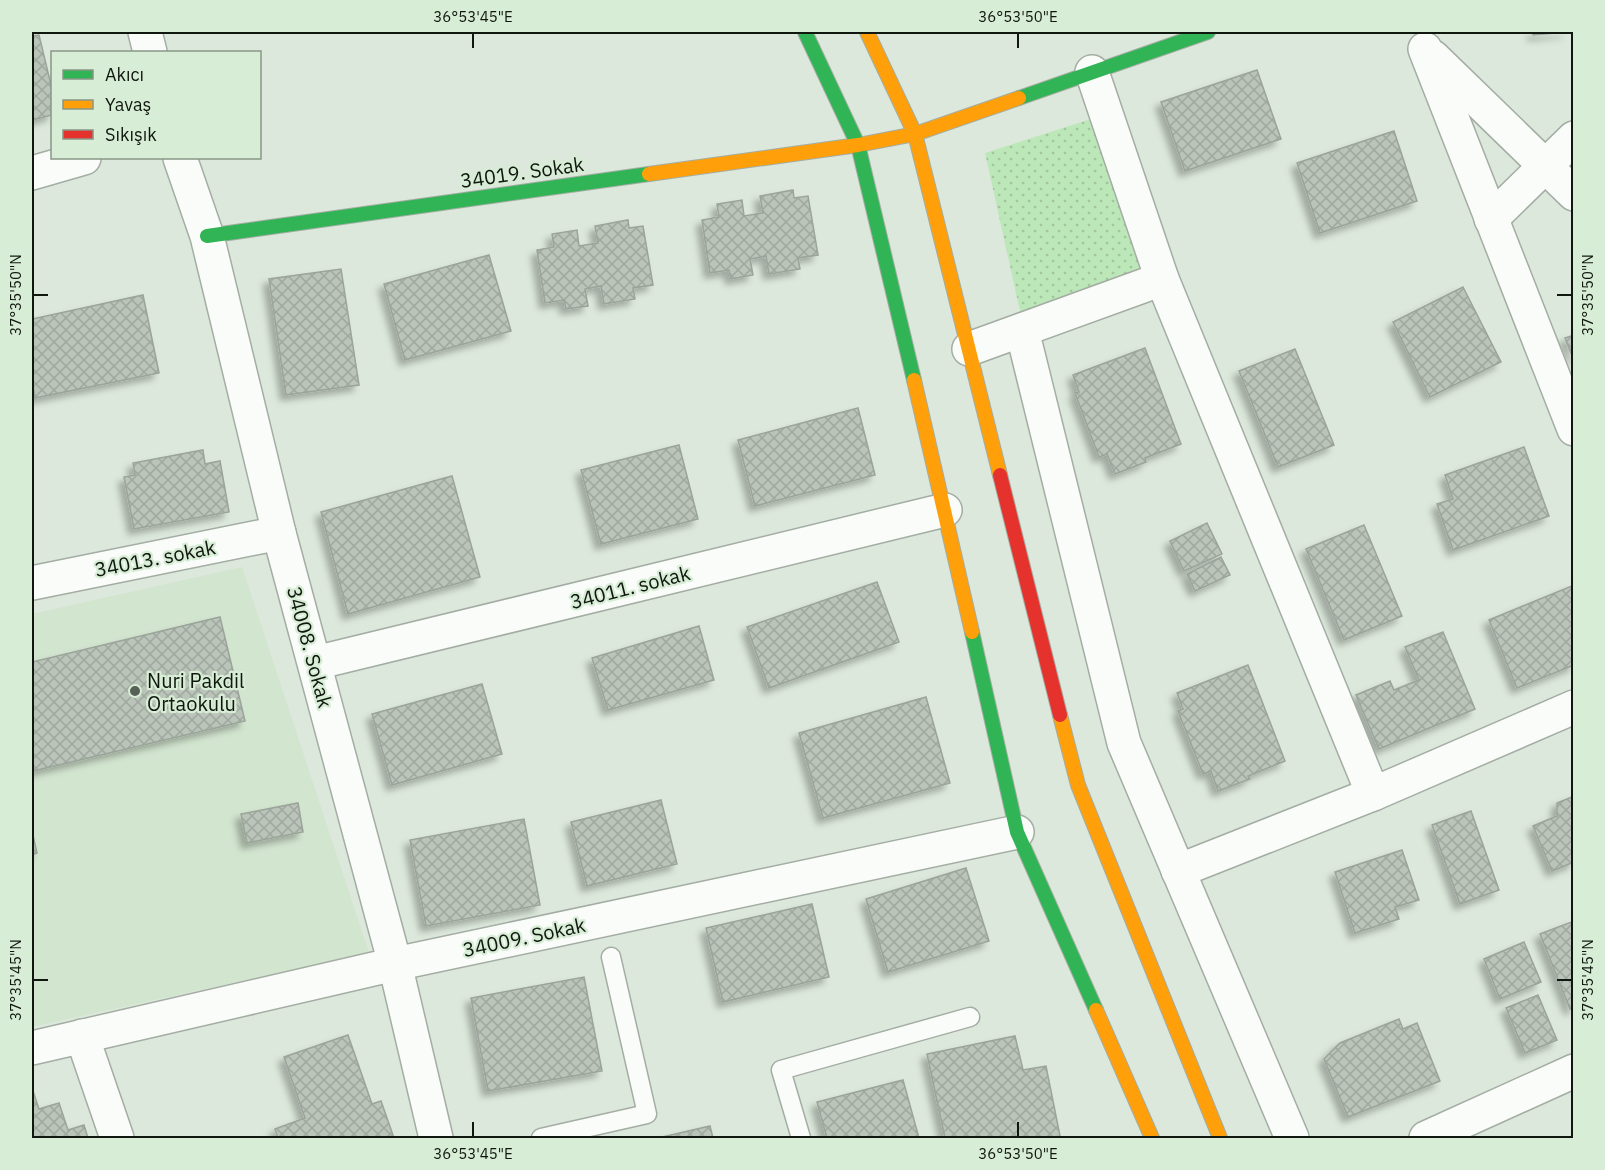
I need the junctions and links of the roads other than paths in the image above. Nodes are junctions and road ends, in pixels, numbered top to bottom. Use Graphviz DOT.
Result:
graph roads {
  1 [pos="145,32"];
  2 [pos="805,32"];
  3 [pos="867,32"];
  4 [pos="1208,32"];
  5 [pos="1418,40"];
  6 [pos="150,51"];
  7 [pos="1092,72"];
  8 [pos="915,134"];
  9 [pos="1574,138"];
  10 [pos="858,145"];
  11 [pos="81,159"];
  12 [pos="180,159"];
  13 [pos="1545,167"];
  14 [pos="32,174"];
  15 [pos="1574,194"];
  16 [pos="1491,219"];
  17 [pos="207,237"];
  18 [pos="1162,279"];
  19 [pos="1022,330"];
  20 [pos="969,349"];
  21 [pos="1574,429"];
  22 [pos="945,510"];
  23 [pos="279,533"];
  24 [pos="32,583"];
  25 [pos="315,663"];
  26 [pos="1574,707"];
  27 [pos="1373,794"];
  28 [pos="1017,832"];
  29 [pos="1178,871"];
  30 [pos="611,957"];
  31 [pos="395,964"];
  32 [pos="970,1017"];
  33 [pos="82,1036"];
  34 [pos="32,1048"];
  35 [pos="1574,1071"];
  36 [pos="117,1138"];
  37 [pos="436,1138"];
  38 [pos="542,1138"];
  39 [pos="801,1138"];
  40 [pos="1152,1138"];
  41 [pos="1220,1138"];
  42 [pos="1292,1138"];
  43 [pos="1426,1138"];
  1 -- 6 [label="street"];
  2 -- 10 [label="street"];
  3 -- 8 [label="street"];
  4 -- 7 [label="street, 34019. Sokak"];
  5 -- 13 [label="street"];
  5 -- 16 [label="street"];
  7 -- 8 [label="street, 34019. Sokak"];
  7 -- 18 [label="street"];
  8 -- 10 [label="street, 34019. Sokak"];
  8 -- 20 [label="street"];
  9 -- 13 [label="street"];
  10 -- 17 [label="street, 34019. Sokak"];
  10 -- 22 [label="street"];
  11 -- 14 [label="street"];
  12 -- 17 [label="street, 34008. Sokak"];
  13 -- 15 [label="street"];
  13 -- 16 [label="street"];
  16 -- 21 [label="street"];
  17 -- 23 [label="street, 34008. Sokak"];
  18 -- 19 [label="street"];
  18 -- 27 [label="street"];
  19 -- 20 [label="street"];
  19 -- 29 [label="street"];
  20 -- 41 [label="street"];
  22 -- 25 [label="street, 34011. sokak"];
  22 -- 28 [label="street"];
  23 -- 24 [label="street, 34013. sokak"];
  23 -- 25 [label="street, 34008. Sokak"];
  25 -- 31 [label="street, 34008. Sokak"];
  26 -- 27 [label="street"];
  27 -- 29 [label="street"];
  28 -- 31 [label="street, 34009. Sokak"];
  28 -- 40 [label="street"];
  29 -- 42 [label="street"];
  30 -- 38 [label="lane"];
  31 -- 33 [label="street, 34009. Sokak"];
  31 -- 37 [label="street, 34008. Sokak"];
  32 -- 39 [label="lane"];
  33 -- 34 [label="street, 34009. Sokak"];
  33 -- 36 [label="street"];
  35 -- 43 [label="street"];
}
